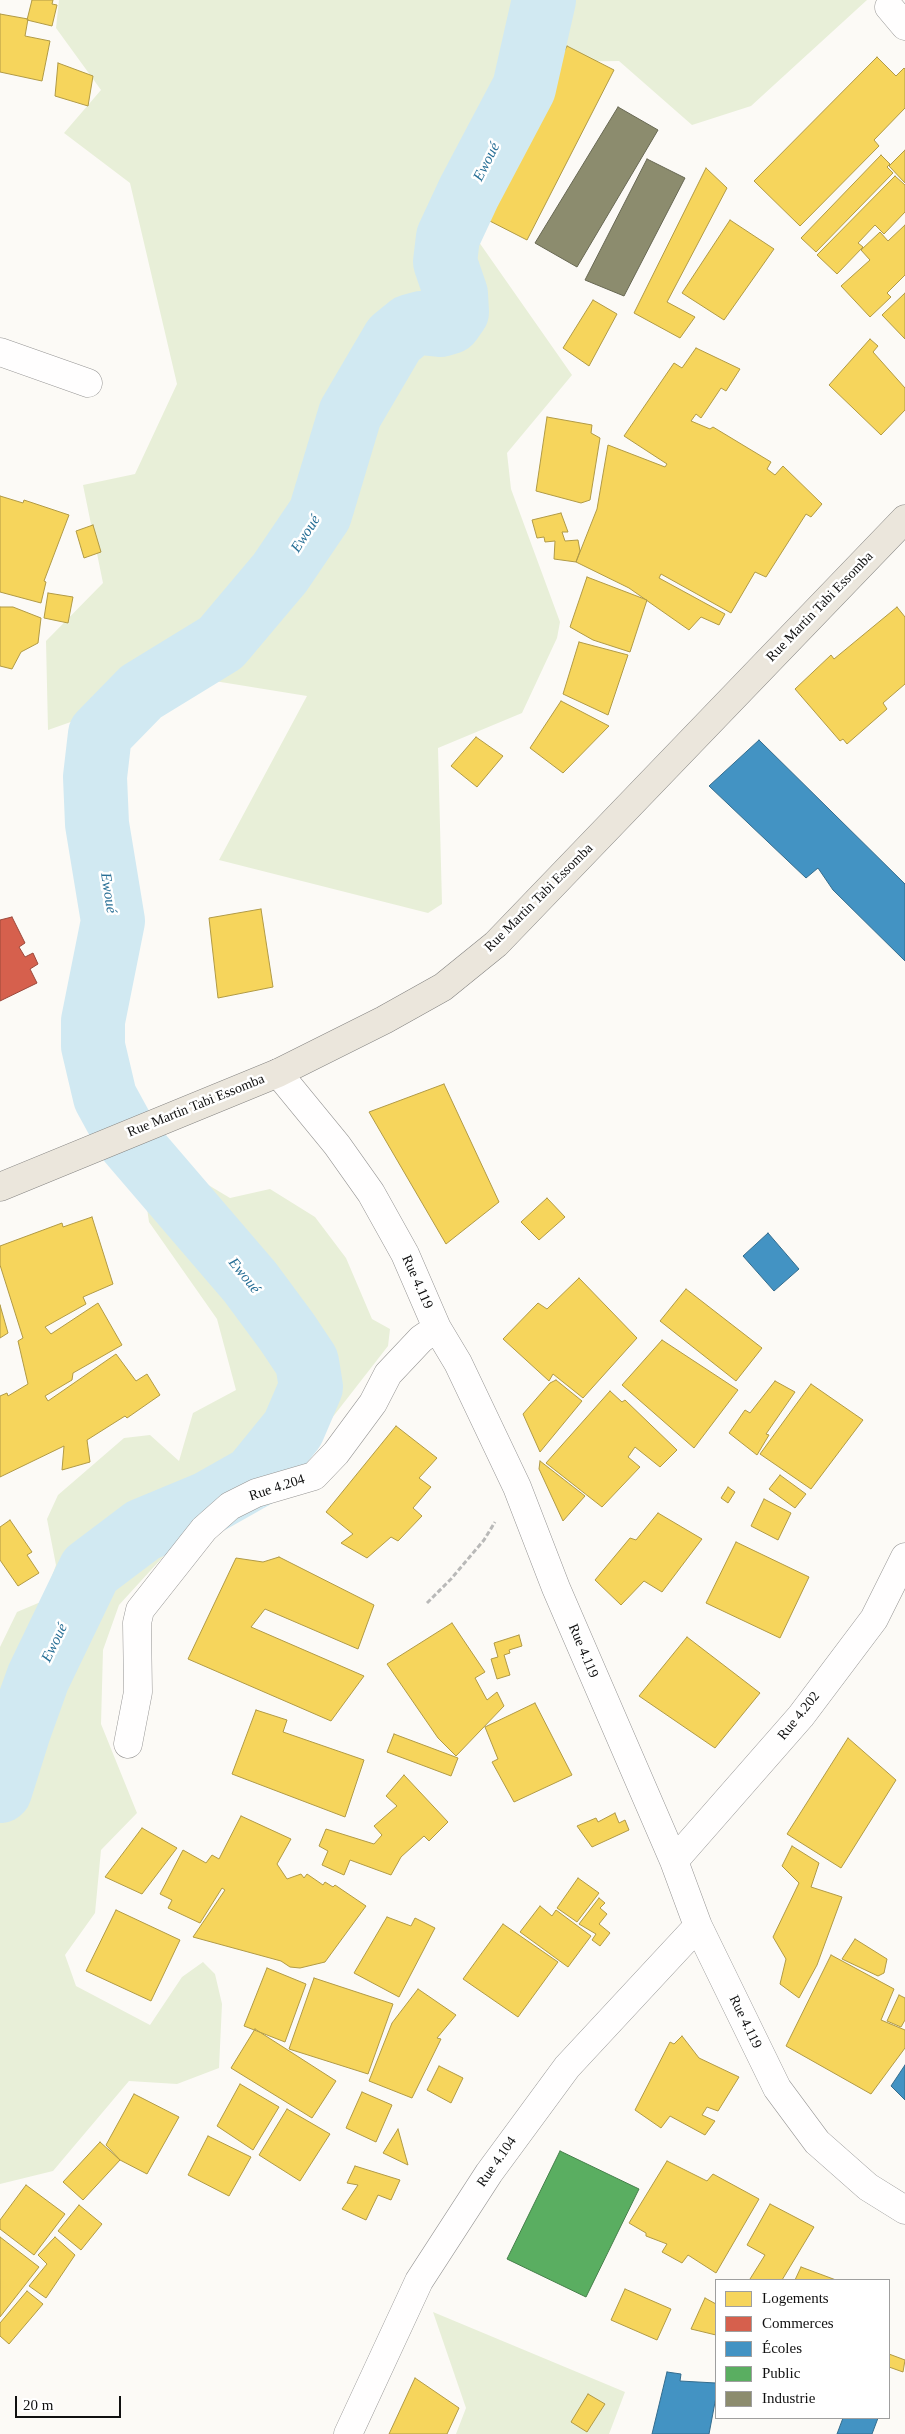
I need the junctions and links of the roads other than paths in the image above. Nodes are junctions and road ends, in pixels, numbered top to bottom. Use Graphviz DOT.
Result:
graph roads {
  1 [pos="0,352"];
  2 [pos="88,383"];
  3 [pos="905,520"];
  4 [pos="278,1073"];
  5 [pos="0,1187"];
  6 [pos="436,1328"];
  7 [pos="905,1557"];
  8 [pos="128,1744"];
  9 [pos="674,1861"];
  10 [pos="698,1926"];
  11 [pos="905,2210"];
  12 [pos="348,2434"];
  1 -- 2 [label="street"];
  3 -- 4 [label="main road, Rue Martin Tabi Essomba"];
  4 -- 5 [label="main road, Rue Martin Tabi Essomba"];
  4 -- 6 [label="street, Rue 4.119"];
  6 -- 8 [label="street, Rue 4.204"];
  6 -- 9 [label="street, Rue 4.119"];
  7 -- 9 [label="street, Rue 4.202"];
  9 -- 10 [label="street, Rue 4.119"];
  10 -- 11 [label="street, Rue 4.119"];
  10 -- 12 [label="street, Rue 4.104"];
}
